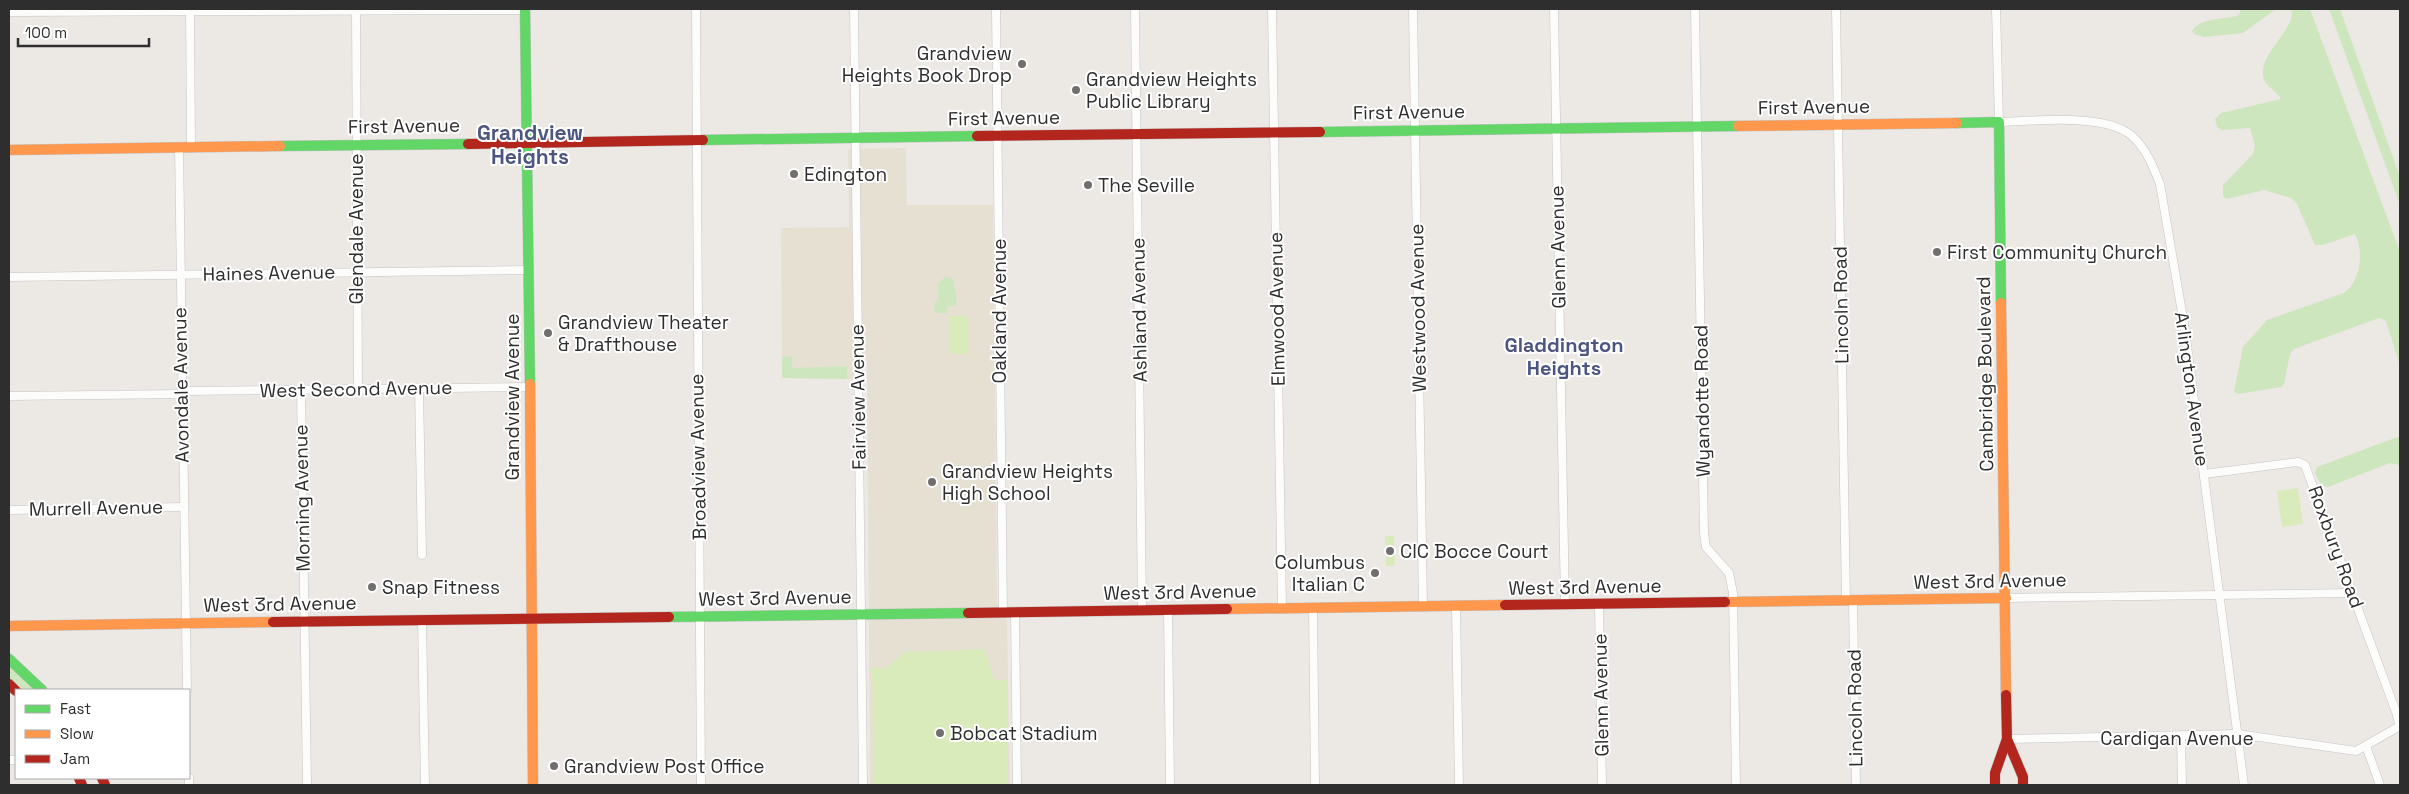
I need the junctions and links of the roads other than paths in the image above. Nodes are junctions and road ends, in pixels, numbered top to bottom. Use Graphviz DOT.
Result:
graph roads {
  1 [pos="696,9"];
  2 [pos="854,9"];
  3 [pos="996,9"];
  4 [pos="1135,9"];
  5 [pos="1272,9"];
  6 [pos="1413,9"];
  7 [pos="1554,9"];
  8 [pos="1695,9"];
  9 [pos="1836,9"];
  10 [pos="1996,9"];
  11 [pos="190,10"];
  12 [pos="356,10"];
  13 [pos="525,10"];
  14 [pos="9,12"];
  15 [pos="1999,122"];
  16 [pos="1838,124"];
  17 [pos="1697,126"];
  18 [pos="1556,128"];
  19 [pos="1415,130"];
  20 [pos="1274,132"];
  21 [pos="1137,134"];
  22 [pos="997,136"];
  23 [pos="856,138"];
  24 [pos="696,140"];
  25 [pos="528,142"];
  26 [pos="356,145"];
  27 [pos="179,148"];
  28 [pos="191,148"];
  29 [pos="9,150"];
  30 [pos="529,270"];
  31 [pos="357,272"];
  32 [pos="180,274"];
  33 [pos="9,277"];
  34 [pos="529,387"];
  35 [pos="420,388"];
  36 [pos="358,389"];
  37 [pos="301,390"];
  38 [pos="182,393"];
  39 [pos="9,396"];
  40 [pos="2204,474"];
  41 [pos="183,507"];
  42 [pos="9,510"];
  43 [pos="422,555"];
  44 [pos="2352,593"];
  45 [pos="2220,596"];
  46 [pos="2006,598"];
  47 [pos="1850,601"];
  48 [pos="1734,603"];
  49 [pos="1600,604"];
  50 [pos="1565,605"];
  51 [pos="1423,607"];
  52 [pos="1456,607"];
  53 [pos="1282,608"];
  54 [pos="1313,608"];
  55 [pos="1142,610"];
  56 [pos="1168,610"];
  57 [pos="1002,612"];
  58 [pos="1015,612"];
  59 [pos="861,614"];
  60 [pos="700,617"];
  61 [pos="532,618"];
  62 [pos="422,620"];
  63 [pos="304,621"];
  64 [pos="185,623"];
  65 [pos="9,626"];
  66 [pos="9,659"];
  67 [pos="41,689"];
  68 [pos="187,689"];
  69 [pos="2400,726"];
  70 [pos="2238,734"];
  71 [pos="2182,736"];
  72 [pos="2007,739"];
  73 [pos="2366,746"];
  74 [pos="307,785"];
  75 [pos="425,785"];
  76 [pos="533,785"];
  77 [pos="701,785"];
  78 [pos="863,785"];
  79 [pos="1017,785"];
  80 [pos="1170,785"];
  81 [pos="1315,785"];
  82 [pos="1459,785"];
  83 [pos="1602,785"];
  84 [pos="1736,785"];
  85 [pos="1856,785"];
  86 [pos="1995,785"];
  87 [pos="2023,785"];
  88 [pos="2182,785"];
  89 [pos="2244,785"];
  90 [pos="2380,785"];
  1 -- 24 [label="street, Broadview Avenue"];
  2 -- 23 [label="street, Fairview Avenue"];
  3 -- 22 [label="street, Oakland Avenue"];
  4 -- 21 [label="street, Ashland Avenue"];
  5 -- 20 [label="street, Elmwood Avenue"];
  6 -- 19 [label="street, Westwood Avenue"];
  7 -- 18 [label="street, Glenn Avenue"];
  8 -- 17 [label="street, Wyandotte Road"];
  9 -- 16 [label="street, Lincoln Road"];
  10 -- 15 [label="street, Cambridge Boulevard"];
  11 -- 12 [label="street"];
  11 -- 14 [label="street"];
  11 -- 28 [label="street"];
  12 -- 13 [label="street"];
  12 -- 26 [label="street, Glendale Avenue"];
  13 -- 25 [label="street, Grandview Avenue"];
  15 -- 16 [label="street, First Avenue"];
  15 -- 40 [label="street, Arlington Avenue"];
  15 -- 46 [label="street, Cambridge Boulevard"];
  16 -- 17 [label="street, First Avenue"];
  16 -- 47 [label="street, Lincoln Road"];
  17 -- 18 [label="street, First Avenue"];
  17 -- 48 [label="street, Wyandotte Road"];
  18 -- 19 [label="street, First Avenue"];
  18 -- 50 [label="street, Glenn Avenue"];
  19 -- 20 [label="street, First Avenue"];
  19 -- 51 [label="street, Westwood Avenue"];
  20 -- 21 [label="street, First Avenue"];
  20 -- 53 [label="street, Elmwood Avenue"];
  21 -- 22 [label="street, First Avenue"];
  21 -- 55 [label="street, Ashland Avenue"];
  22 -- 23 [label="street, First Avenue"];
  22 -- 57 [label="street, Oakland Avenue"];
  23 -- 24 [label="street, First Avenue"];
  23 -- 59 [label="street, Fairview Avenue"];
  24 -- 25 [label="street, First Avenue"];
  24 -- 60 [label="street, Broadview Avenue"];
  25 -- 26 [label="street, First Avenue"];
  25 -- 30 [label="street, Grandview Avenue"];
  26 -- 28 [label="street, First Avenue"];
  26 -- 31 [label="street, Glendale Avenue"];
  27 -- 28 [label="street, First Avenue"];
  27 -- 29 [label="street, First Avenue"];
  27 -- 32 [label="street, Avondale Avenue"];
  30 -- 31 [label="street, Haines Avenue"];
  30 -- 34 [label="street, Grandview Avenue"];
  31 -- 32 [label="street, Haines Avenue"];
  31 -- 36 [label="street, Glendale Avenue"];
  32 -- 33 [label="street, Haines Avenue"];
  32 -- 38 [label="street, Avondale Avenue"];
  34 -- 35 [label="street, West Second Avenue"];
  34 -- 61 [label="street, Grandview Avenue"];
  35 -- 36 [label="street, West Second Avenue"];
  35 -- 43 [label="street"];
  36 -- 37 [label="street, West Second Avenue"];
  37 -- 38 [label="street, West Second Avenue"];
  37 -- 63 [label="street, Morning Avenue"];
  38 -- 39 [label="street, West Second Avenue"];
  38 -- 41 [label="street, Avondale Avenue"];
  40 -- 44 [label="street, Roxbury Road"];
  40 -- 45 [label="street, Arlington Avenue"];
  41 -- 42 [label="street, Murrell Avenue"];
  41 -- 64 [label="street, Avondale Avenue"];
  44 -- 45 [label="street, West 3rd Avenue"];
  44 -- 69 [label="street, Roxbury Road"];
  45 -- 46 [label="street, West 3rd Avenue"];
  45 -- 70 [label="street, Arlington Avenue"];
  46 -- 47 [label="street, West 3rd Avenue"];
  46 -- 72 [label="street, Cambridge Boulevard"];
  47 -- 48 [label="street, West 3rd Avenue"];
  47 -- 85 [label="street, Lincoln Road"];
  48 -- 49 [label="street, West 3rd Avenue"];
  48 -- 84 [label="street, Wyandotte Road"];
  49 -- 50 [label="street, West 3rd Avenue"];
  49 -- 83 [label="street, Glenn Avenue"];
  50 -- 52 [label="street, West 3rd Avenue"];
  51 -- 52 [label="street, West 3rd Avenue"];
  51 -- 54 [label="street, West 3rd Avenue"];
  52 -- 82 [label="street"];
  53 -- 54 [label="street, West 3rd Avenue"];
  53 -- 56 [label="street, West 3rd Avenue"];
  54 -- 81 [label="street"];
  55 -- 56 [label="street, West 3rd Avenue"];
  55 -- 58 [label="street, West 3rd Avenue"];
  56 -- 80 [label="street"];
  57 -- 58 [label="street, West 3rd Avenue"];
  57 -- 59 [label="street, West 3rd Avenue"];
  58 -- 79 [label="street"];
  59 -- 60 [label="street, West 3rd Avenue"];
  59 -- 78 [label="street, Fairview Avenue"];
  60 -- 61 [label="street, West 3rd Avenue"];
  60 -- 77 [label="street, Broadview Avenue"];
  61 -- 62 [label="street, West 3rd Avenue"];
  61 -- 76 [label="street, Grandview Avenue"];
  62 -- 63 [label="street, West 3rd Avenue"];
  62 -- 75 [label="street"];
  63 -- 64 [label="street, West 3rd Avenue"];
  63 -- 74 [label="street, Morning Avenue"];
  64 -- 65 [label="street, West 3rd Avenue"];
  64 -- 68 [label="street, Avondale Avenue"];
  66 -- 67 [label="street"];
  69 -- 73 [label="street, Cardigan Avenue"];
  70 -- 71 [label="street, Cardigan Avenue"];
  70 -- 73 [label="street, Cardigan Avenue"];
  70 -- 89 [label="street, Arlington Avenue"];
  71 -- 72 [label="street, Cardigan Avenue"];
  71 -- 88 [label="street"];
  72 -- 86 [label="street, Cambridge Boulevard"];
  72 -- 87 [label="street, Cambridge Boulevard"];
  73 -- 90 [label="street"];
}
